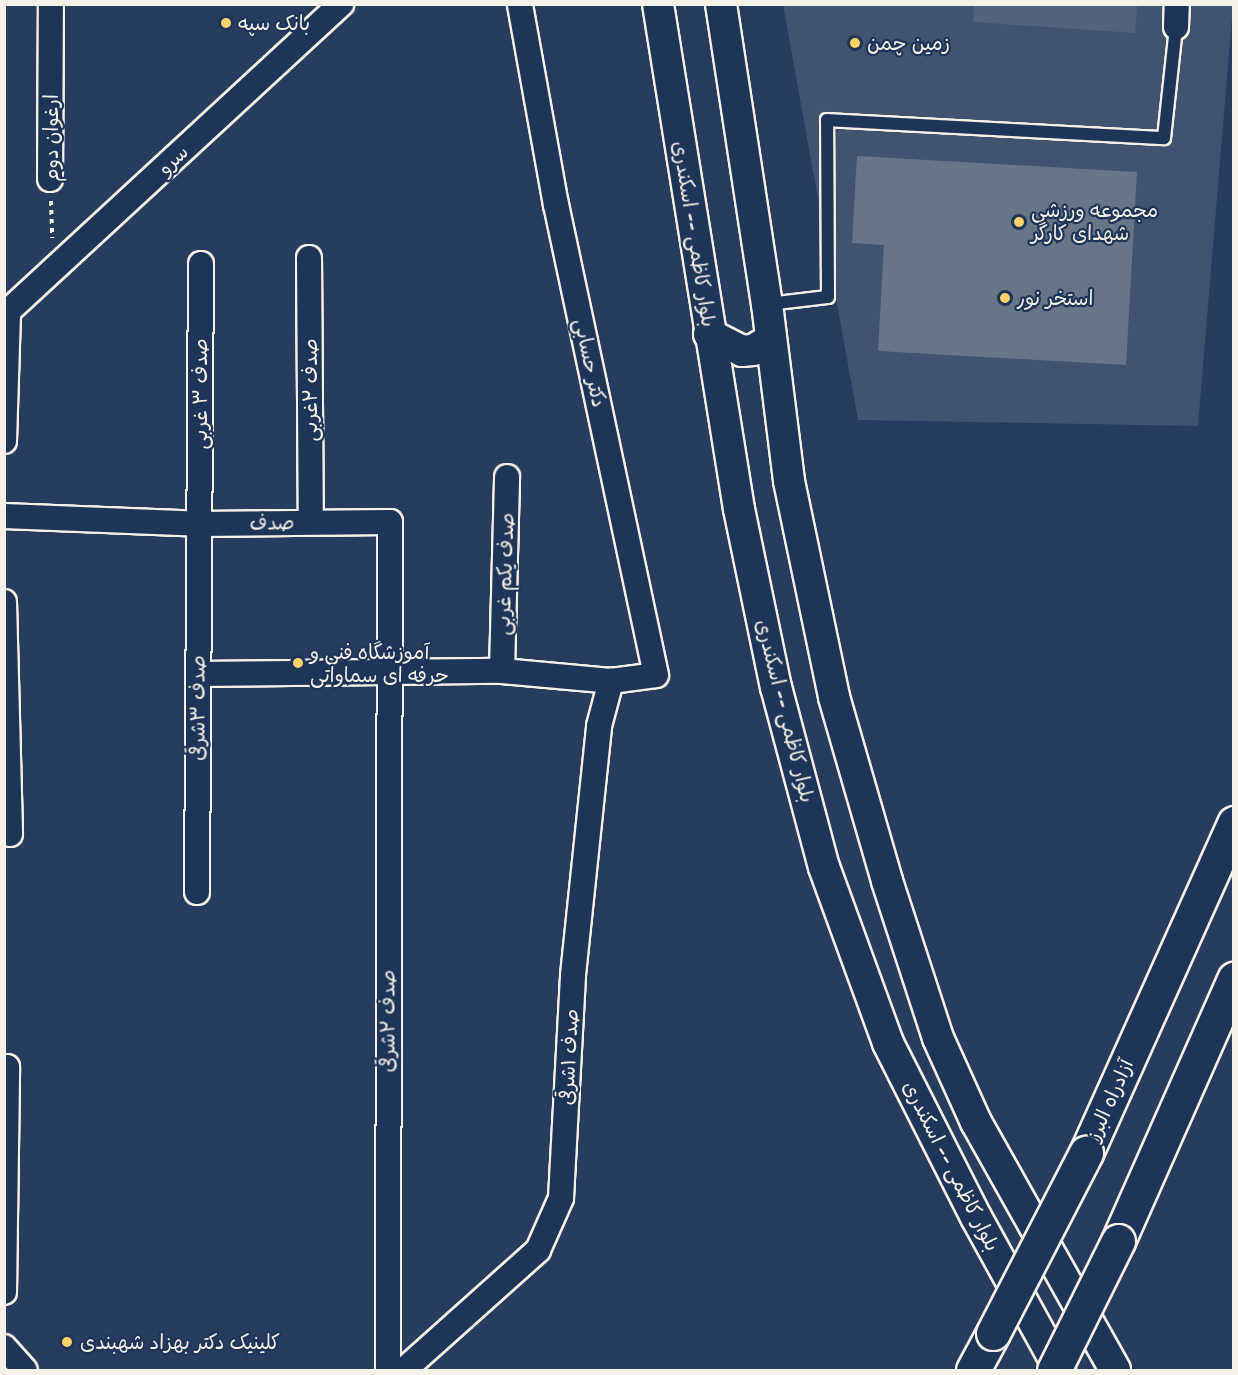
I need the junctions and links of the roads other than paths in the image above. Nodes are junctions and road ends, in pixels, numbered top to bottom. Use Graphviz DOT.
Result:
graph roads {
  1 [pos="51,4"];
  2 [pos="340,4"];
  3 [pos="520,4"];
  4 [pos="658,4"];
  5 [pos="721,4"];
  6 [pos="1176,16"];
  7 [pos="50,179"];
  8 [pos="309,258"];
  9 [pos="201,264"];
  10 [pos="767,304"];
  11 [pos="6,314"];
  12 [pos="709,334"];
  13 [pos="771,339"];
  14 [pos="4,441"];
  15 [pos="507,477"];
  16 [pos="4,516"];
  17 [pos="311,522"];
  18 [pos="199,524"];
  19 [pos="4,602"];
  20 [pos="502,671"];
  21 [pos="387,672"];
  22 [pos="198,674"];
  23 [pos="611,681"];
  24 [pos="1233,823"];
  25 [pos="10,834"];
  26 [pos="197,892"];
  27 [pos="1233,979"];
  28 [pos="7,1066"];
  29 [pos="4,1292"];
  30 [pos="4,1347"];
  31 [pos="26,1371"];
  32 [pos="388,1371"];
  33 [pos="404,1371"];
  34 [pos="974,1371"];
  35 [pos="1054,1371"];
  36 [pos="1060,1371"];
  37 [pos="1115,1371"];
  1 -- 7 [label="street, ارغوان دوم"];
  2 -- 11 [label="street, سرو"];
  3 -- 23 [label="street, دکتر حسابی"];
  4 -- 12 [label="street, بلوار کاظمی -- اسکندری"];
  5 -- 10 [label="street"];
  6 -- 10 [label="lane"];
  8 -- 17 [label="street, صدف ۲غربی"];
  9 -- 18 [label="street, صدف ۳ غربی"];
  10 -- 13 [label="street"];
  11 -- 14 [label="street"];
  12 -- 13 [label="street"];
  12 -- 36 [label="street, بلوار کاظمی -- اسکندری"];
  13 -- 37 [label="street"];
  15 -- 20 [label="street, صدف یکم غربی"];
  16 -- 18 [label="street, صدف"];
  17 -- 18 [label="street, صدف"];
  17 -- 21 [label="street, صدف"];
  18 -- 22 [label="street, صدف ۳شرقی"];
  19 -- 25 [label="street"];
  20 -- 21 [label="street"];
  20 -- 23 [label="street"];
  21 -- 22 [label="street"];
  21 -- 32 [label="street, صدف ۲شرقی"];
  22 -- 26 [label="street, صدف ۳شرقی"];
  23 -- 33 [label="street, صدف ۱شرقی"];
  24 -- 34 [label="highway, آزادراه البرز, bridge"];
  27 -- 35 [label="highway, bridge"];
  28 -- 29 [label="street"];
  30 -- 31 [label="street"];
}
